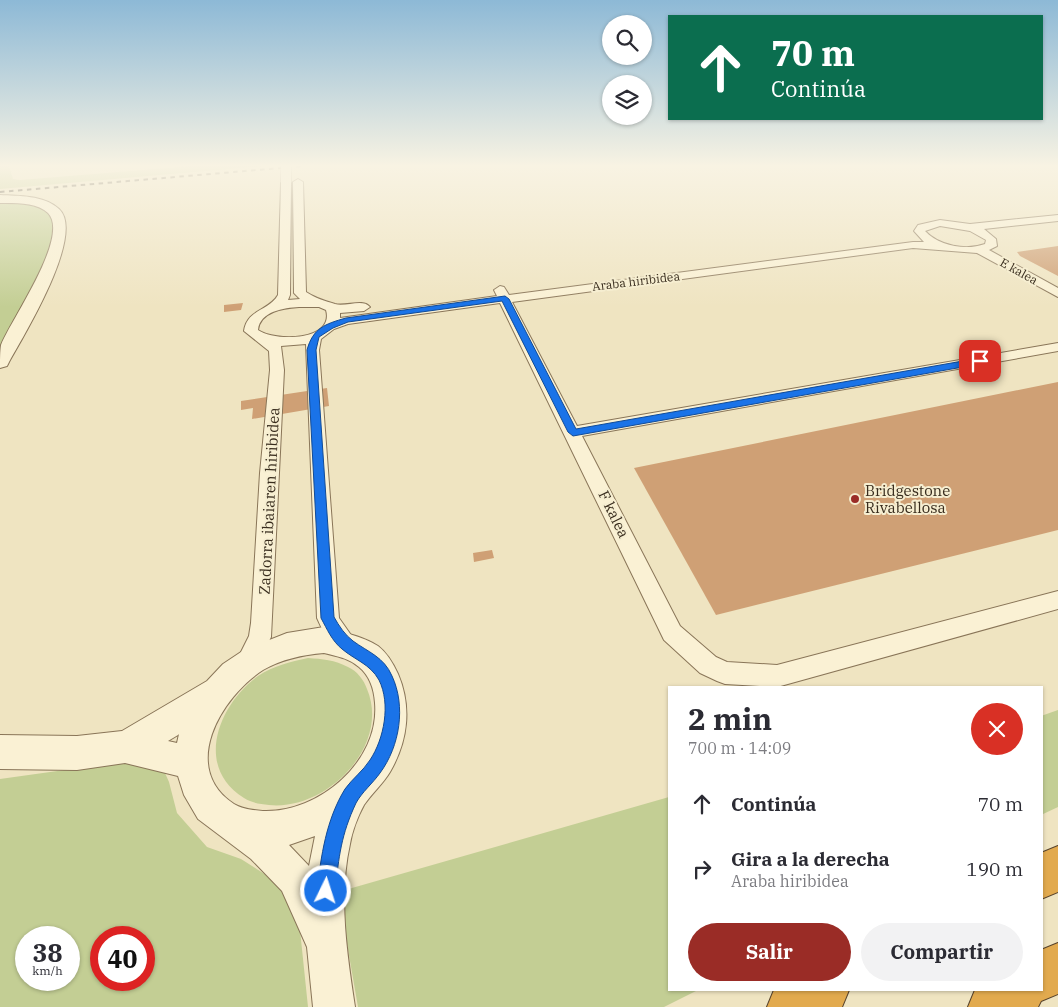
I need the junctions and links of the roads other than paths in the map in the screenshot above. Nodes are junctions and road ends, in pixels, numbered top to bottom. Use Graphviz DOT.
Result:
graph roads {
  1 [pos="57,213"];
  2 [pos="291,213"];
  3 [pos="296,213"];
  4 [pos="1058,218"];
  5 [pos="967,226"];
  6 [pos="1058,226"];
  7 [pos="920,231"];
  8 [pos="991,239"];
  9 [pos="944,246"];
  10 [pos="980,250"];
  11 [pos="1058,293"];
  12 [pos="502,294"];
  13 [pos="312,302"];
  14 [pos="272,307"];
  15 [pos="328,307"];
  16 [pos="323,331"];
  17 [pos="265,341"];
  18 [pos="1058,347"];
  19 [pos="0,362"];
  20 [pos="573,432"];
  21 [pos="1058,600"];
  22 [pos="347,645"];
  23 [pos="247,664"];
  24 [pos="220,689"];
  25 [pos="125,747"];
  26 [pos="0,752"];
  27 [pos="191,764"];
  28 [pos="351,795"];
  29 [pos="229,822"];
  30 [pos="1058,868"];
  31 [pos="1043,876"];
  32 [pos="324,940"];
  33 [pos="1058,967"];
  34 [pos="1043,976"];
  35 [pos="823,991"];
  36 [pos="1019,991"];
  37 [pos="334,1007"];
  38 [pos="792,1007"];
  39 [pos="993,1007"];
  1 -- 19 [label="street"];
  2 -- 14 [label="street"];
  3 -- 13 [label="street"];
  4 -- 5 [label="street"];
  5 -- 7 [label="street, Araba hiribidea"];
  5 -- 8 [label="street"];
  6 -- 8 [label="street"];
  7 -- 9 [label="street"];
  7 -- 12 [label="street, Araba hiribidea"];
  8 -- 10 [label="street"];
  9 -- 10 [label="street, Araba hiribidea"];
  9 -- 12 [label="street, Araba hiribidea"];
  10 -- 11 [label="street, E kalea"];
  12 -- 15 [label="street, Araba hiribidea"];
  12 -- 16 [label="street, Araba hiribidea"];
  12 -- 20 [label="street, F kalea"];
  13 -- 14 [label="street, Araba hiribidea"];
  13 -- 15 [label="street, Araba hiribidea"];
  14 -- 17 [label="street, Zadorra ibaiaren hiribidea"];
  15 -- 16 [label="street"];
  16 -- 17 [label="street, Araba hiribidea"];
  16 -- 22 [label="street"];
  17 -- 23 [label="street, Zadorra ibaiaren hiribidea"];
  18 -- 20 [label="street"];
  20 -- 21 [label="street, F kalea"];
  22 -- 23 [label="street"];
  22 -- 28 [label="street"];
  23 -- 24 [label="street"];
  24 -- 25 [label="street"];
  24 -- 27 [label="street"];
  25 -- 26 [label="street"];
  25 -- 27 [label="street"];
  27 -- 29 [label="street"];
  28 -- 29 [label="street"];
  28 -- 32 [label="street"];
  29 -- 32 [label="street"];
  30 -- 31 [label="highway"];
  32 -- 37 [label="street"];
  33 -- 34 [label="highway"];
  35 -- 38 [label="highway"];
  36 -- 39 [label="highway"];
}
